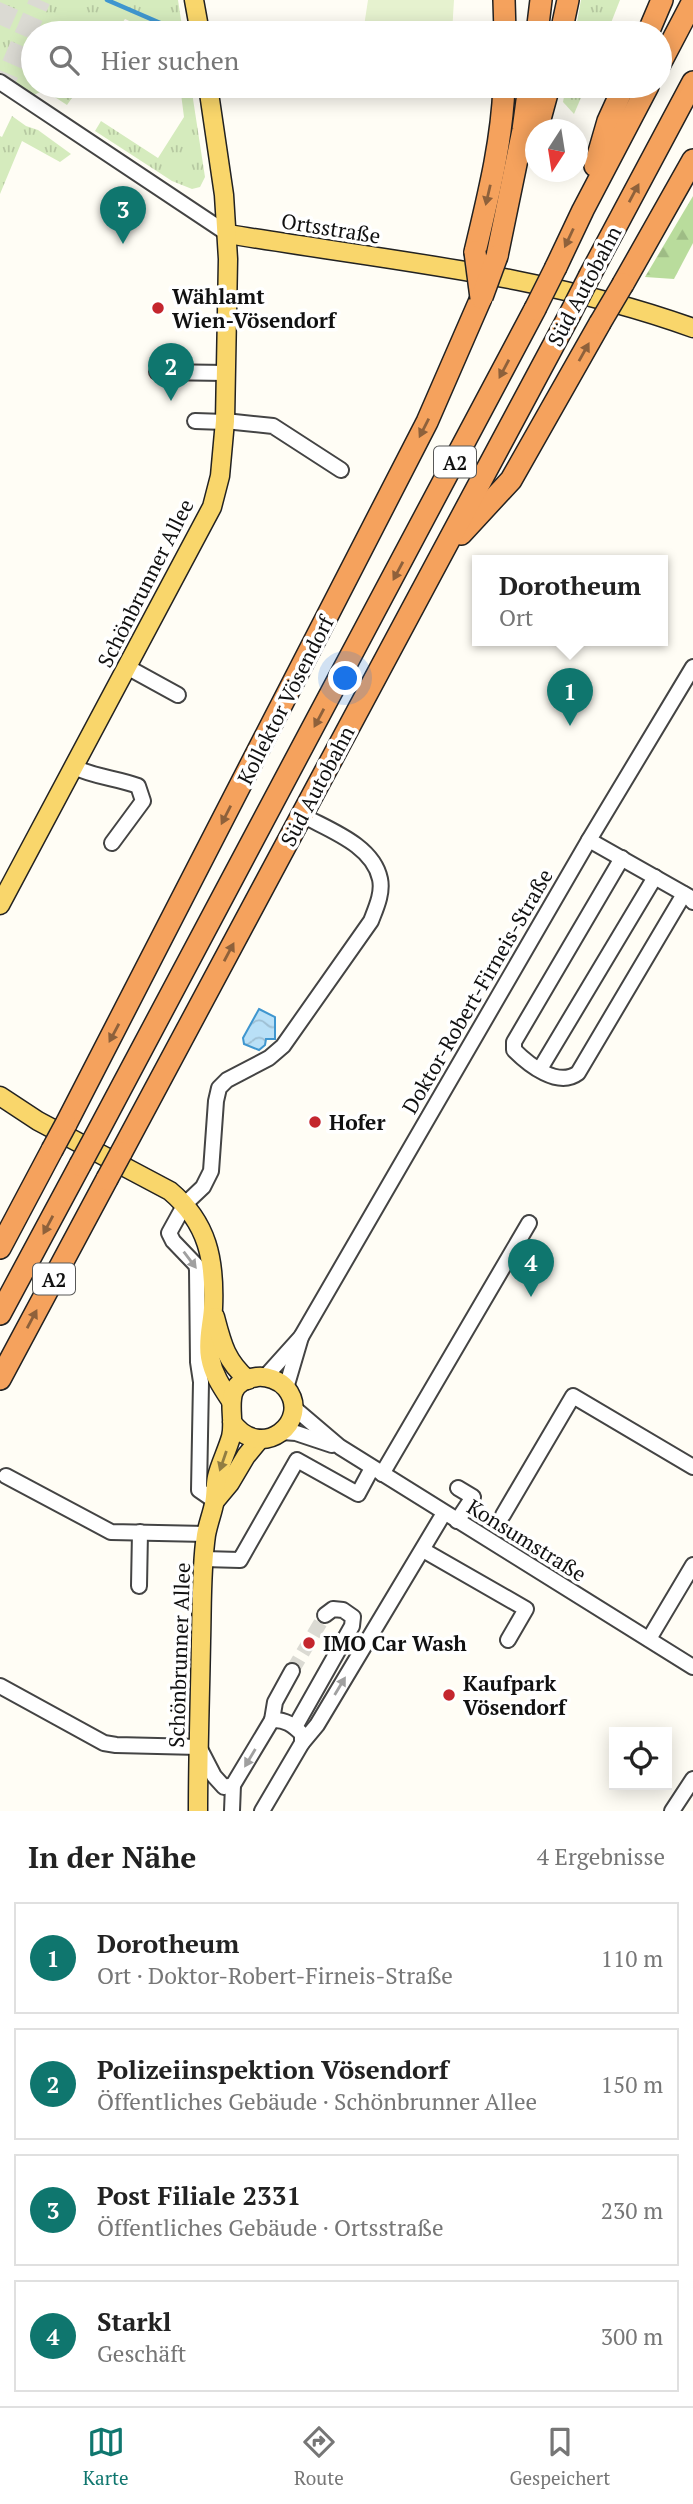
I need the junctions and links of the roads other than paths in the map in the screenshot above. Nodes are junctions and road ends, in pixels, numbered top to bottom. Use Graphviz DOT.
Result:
graph roads {
  1 [pos="194,0"];
  2 [pos="504,0"];
  3 [pos="541,0"];
  4 [pos="568,0"];
  5 [pos="662,0"];
  6 [pos="693,1"];
  7 [pos="198,21"];
  8 [pos="505,21"];
  9 [pos="538,21"];
  10 [pos="564,21"];
  11 [pos="653,21"];
  12 [pos="672,41"];
  13 [pos="0,82"];
  14 [pos="693,82"];
  15 [pos="21,96"];
  16 [pos="24,98"];
  17 [pos="210,98"];
  18 [pos="503,98"];
  19 [pos="527,98"];
  20 [pos="546,98"];
  21 [pos="619,98"];
  22 [pos="642,98"];
  23 [pos="540,119"];
  24 [pos="693,160"];
  25 [pos="525,171"];
  26 [pos="583,209"];
  27 [pos="228,234"];
  28 [pos="497,256"];
  29 [pos="481,299"];
  30 [pos="693,328"];
  31 [pos="157,372"];
  32 [pos="226,373"];
  33 [pos="195,421"];
  34 [pos="225,421"];
  35 [pos="341,470"];
  36 [pos="440,556"];
  37 [pos="127,667"];
  38 [pos="693,667"];
  39 [pos="178,695"];
  40 [pos="74,767"];
  41 [pos="302,815"];
  42 [pos="589,840"];
  43 [pos="112,843"];
  44 [pos="622,858"];
  45 [pos="655,877"];
  46 [pos="689,898"];
  47 [pos="0,905"];
  48 [pos="540,1069"];
  49 [pos="0,1096"];
  50 [pos="8,1106"];
  51 [pos="185,1204"];
  52 [pos="529,1223"];
  53 [pos="0,1248"];
  54 [pos="213,1310"];
  55 [pos="0,1314"];
  56 [pos="301,1337"];
  57 [pos="257,1378"];
  58 [pos="0,1379"];
  59 [pos="218,1381"];
  60 [pos="286,1388"];
  61 [pos="200,1392"];
  62 [pos="231,1401"];
  63 [pos="293,1406"];
  64 [pos="232,1422"];
  65 [pos="282,1432"];
  66 [pos="260,1439"];
  67 [pos="340,1447"];
  68 [pos="693,1467"];
  69 [pos="377,1471"];
  70 [pos="6,1476"];
  71 [pos="458,1488"];
  72 [pos="215,1501"];
  73 [pos="444,1513"];
  74 [pos="503,1515"];
  75 [pos="457,1521"];
  76 [pos="140,1532"];
  77 [pos="206,1534"];
  78 [pos="423,1550"];
  79 [pos="204,1559"];
  80 [pos="693,1565"];
  81 [pos="139,1586"];
  82 [pos="326,1615"];
  83 [pos="649,1639"];
  84 [pos="508,1640"];
  85 [pos="693,1667"];
  86 [pos="292,1671"];
  87 [pos="0,1686"];
  88 [pos="272,1720"];
  89 [pos="295,1727"];
  90 [pos="302,1743"];
  91 [pos="198,1746"];
  92 [pos="693,1779"];
  93 [pos="233,1785"];
  94 [pos="198,1811"];
  95 [pos="232,1811"];
  96 [pos="262,1811"];
  97 [pos="673,1811"];
  1 -- 7 [label="main road"];
  2 -- 8 [label="highway"];
  3 -- 9 [label="highway"];
  4 -- 10 [label="highway"];
  5 -- 11 [label="highway"];
  6 -- 12 [label="highway"];
  13 -- 15 [label="street, Ortsstraße"];
  36 -- 14 [label="highway, Süd Autobahn / A2, one-way, bridge"];
  16 -- 27 [label="street, Ortsstraße"];
  17 -- 27 [label="main road, Schönbrunner Allee"];
  18 -- 29 [label="highway, one-way, bridge"];
  19 -- 28 [label="highway"];
  20 -- 23 [label="highway"];
  21 -- 26 [label="highway"];
  22 -- 26 [label="highway, Süd Autobahn / A2"];
  36 -- 24 [label="highway, one-way, bridge"];
  25 -- 28 [label="highway, Kollektor Vösendorf"];
  26 -- 55 [label="highway, Süd Autobahn / A2, one-way, bridge"];
  27 -- 30 [label="main road, Ortsstraße"];
  27 -- 32 [label="main road, Schönbrunner Allee"];
  28 -- 29 [label="highway, Kollektor Vösendorf, bridge"];
  29 -- 53 [label="highway, Kollektor Vösendorf, one-way, bridge"];
  31 -- 32 [label="street"];
  32 -- 34 [label="main road, Schönbrunner Allee"];
  33 -- 34 [label="street"];
  34 -- 35 [label="street"];
  34 -- 37 [label="main road, Schönbrunner Allee"];
  36 -- 41 [label="highway, Süd Autobahn / A2"];
  37 -- 39 [label="street"];
  37 -- 40 [label="main road, Schönbrunner Allee"];
  38 -- 42 [label="street, Doktor-Robert-Firneis-Straße"];
  40 -- 43 [label="street"];
  40 -- 47 [label="main road, Schönbrunner Allee"];
  41 -- 51 [label="street"];
  58 -- 41 [label="highway, Süd Autobahn / A2, one-way, bridge"];
  42 -- 44 [label="street"];
  42 -- 56 [label="street, Doktor-Robert-Firneis-Straße"];
  44 -- 45 [label="street"];
  44 -- 48 [label="street"];
  45 -- 46 [label="street"];
  45 -- 48 [label="street"];
  46 -- 48 [label="street"];
  49 -- 50 [label="main road"];
  50 -- 51 [label="main road"];
  51 -- 54 [label="main road"];
  51 -- 61 [label="street, one-way"];
  52 -- 69 [label="street"];
  54 -- 57 [label="main road"];
  54 -- 59 [label="main road"];
  56 -- 57 [label="street, Doktor-Robert-Firneis-Straße"];
  56 -- 60 [label="street, Doktor-Robert-Firneis-Straße"];
  57 -- 60 [label="main road"];
  57 -- 62 [label="main road"];
  59 -- 61 [label="street"];
  59 -- 62 [label="main road"];
  60 -- 63 [label="main road"];
  61 -- 72 [label="street"];
  62 -- 64 [label="main road, Schönbrunner Allee"];
  63 -- 65 [label="main road"];
  63 -- 67 [label="street, Konsumstraße"];
  64 -- 66 [label="main road"];
  64 -- 72 [label="main road, Schönbrunner Allee, one-way"];
  65 -- 66 [label="main road"];
  65 -- 67 [label="street, Konsumstraße"];
  66 -- 72 [label="main road, Schönbrunner Allee"];
  67 -- 69 [label="street, Konsumstraße"];
  68 -- 74 [label="street"];
  69 -- 73 [label="street, Konsumstraße"];
  69 -- 79 [label="street"];
  70 -- 76 [label="street"];
  71 -- 75 [label="street"];
  72 -- 77 [label="main road, Schönbrunner Allee"];
  73 -- 75 [label="street, Konsumstraße"];
  73 -- 78 [label="street"];
  75 -- 83 [label="street, Konsumstraße"];
  76 -- 77 [label="street"];
  76 -- 81 [label="street"];
  77 -- 79 [label="main road, Schönbrunner Allee"];
  78 -- 84 [label="street"];
  90 -- 78 [label="street, one-way"];
  79 -- 91 [label="main road, Schönbrunner Allee"];
  80 -- 83 [label="street"];
  82 -- 89 [label="street"];
  83 -- 85 [label="street, Konsumstraße"];
  86 -- 88 [label="street"];
  87 -- 91 [label="street"];
  88 -- 89 [label="street"];
  88 -- 93 [label="street, one-way"];
  89 -- 90 [label="street"];
  90 -- 96 [label="street"];
  91 -- 93 [label="street"];
  91 -- 94 [label="main road, Schönbrunner Allee"];
  92 -- 97 [label="street"];
  93 -- 95 [label="street"];
}
